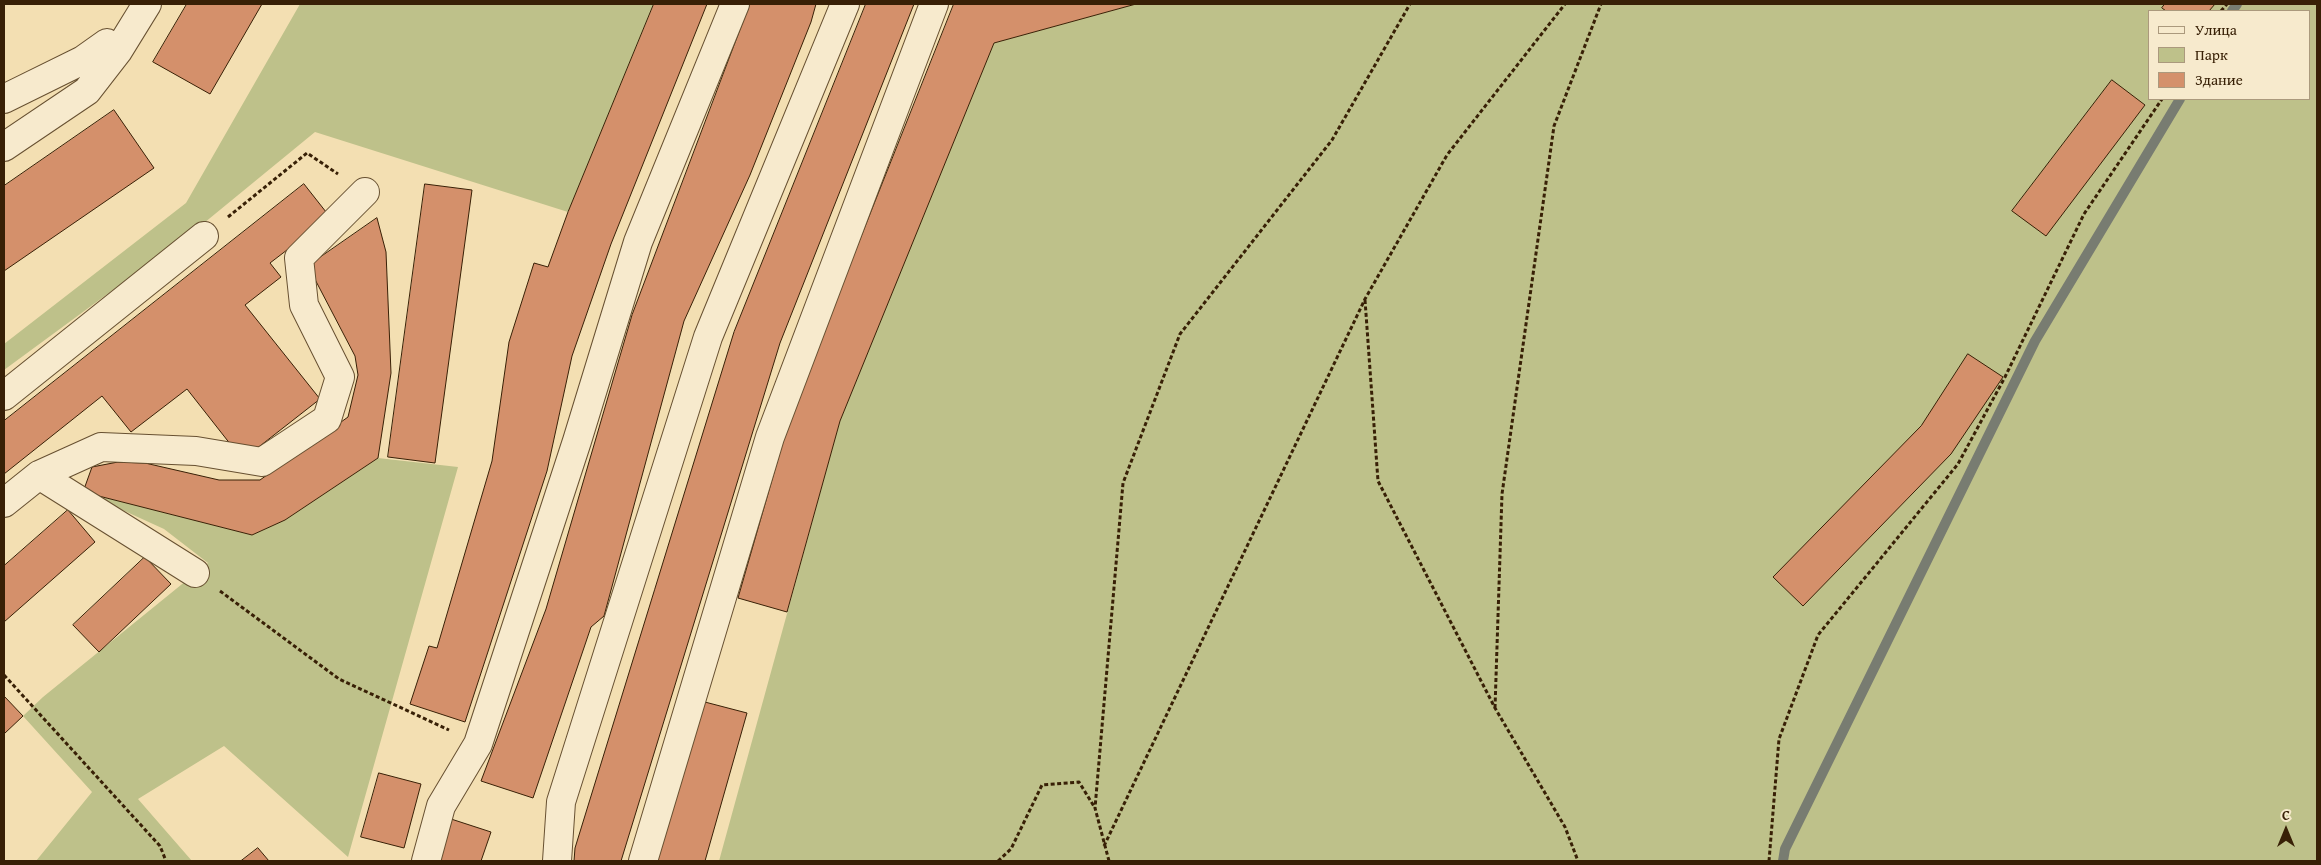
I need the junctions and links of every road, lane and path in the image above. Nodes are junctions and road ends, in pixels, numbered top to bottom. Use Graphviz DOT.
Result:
graph roads {
  1 [pos="147,4"];
  2 [pos="734,4"];
  3 [pos="845,4"];
  4 [pos="934,4"];
  5 [pos="1410,4"];
  6 [pos="1565,4"];
  7 [pos="1601,4"];
  8 [pos="118,52"];
  9 [pos="4,99"];
  10 [pos="2161,100"];
  11 [pos="4,147"];
  12 [pos="365,192"];
  13 [pos="204,236"];
  14 [pos="1365,299"];
  15 [pos="4,396"];
  16 [pos="38,475"];
  17 [pos="4,503"];
  18 [pos="195,573"];
  19 [pos="4,674"];
  20 [pos="1495,708"];
  21 [pos="478,744"];
  22 [pos="1095,808"];
  23 [pos="1104,846"];
  24 [pos="166,861"];
  25 [pos="426,861"];
  26 [pos="557,861"];
  27 [pos="643,861"];
  28 [pos="998,861"];
  29 [pos="1109,861"];
  30 [pos="1578,861"];
  31 [pos="1769,861"];
  1 -- 8 [label="lane"];
  2 -- 21 [label="lane"];
  3 -- 26 [label="lane"];
  4 -- 27 [label="lane"];
  5 -- 22 [label="path"];
  6 -- 14 [label="path"];
  7 -- 20 [label="path"];
  8 -- 9 [label="lane"];
  8 -- 11 [label="lane"];
  10 -- 31 [label="path"];
  12 -- 13 [label="path"];
  12 -- 16 [label="lane"];
  13 -- 15 [label="lane"];
  14 -- 20 [label="path"];
  14 -- 23 [label="path"];
  16 -- 17 [label="lane"];
  16 -- 18 [label="lane"];
  18 -- 21 [label="path"];
  19 -- 24 [label="path"];
  20 -- 30 [label="path"];
  21 -- 25 [label="lane"];
  22 -- 23 [label="path"];
  22 -- 28 [label="path"];
  23 -- 29 [label="path"];
}
